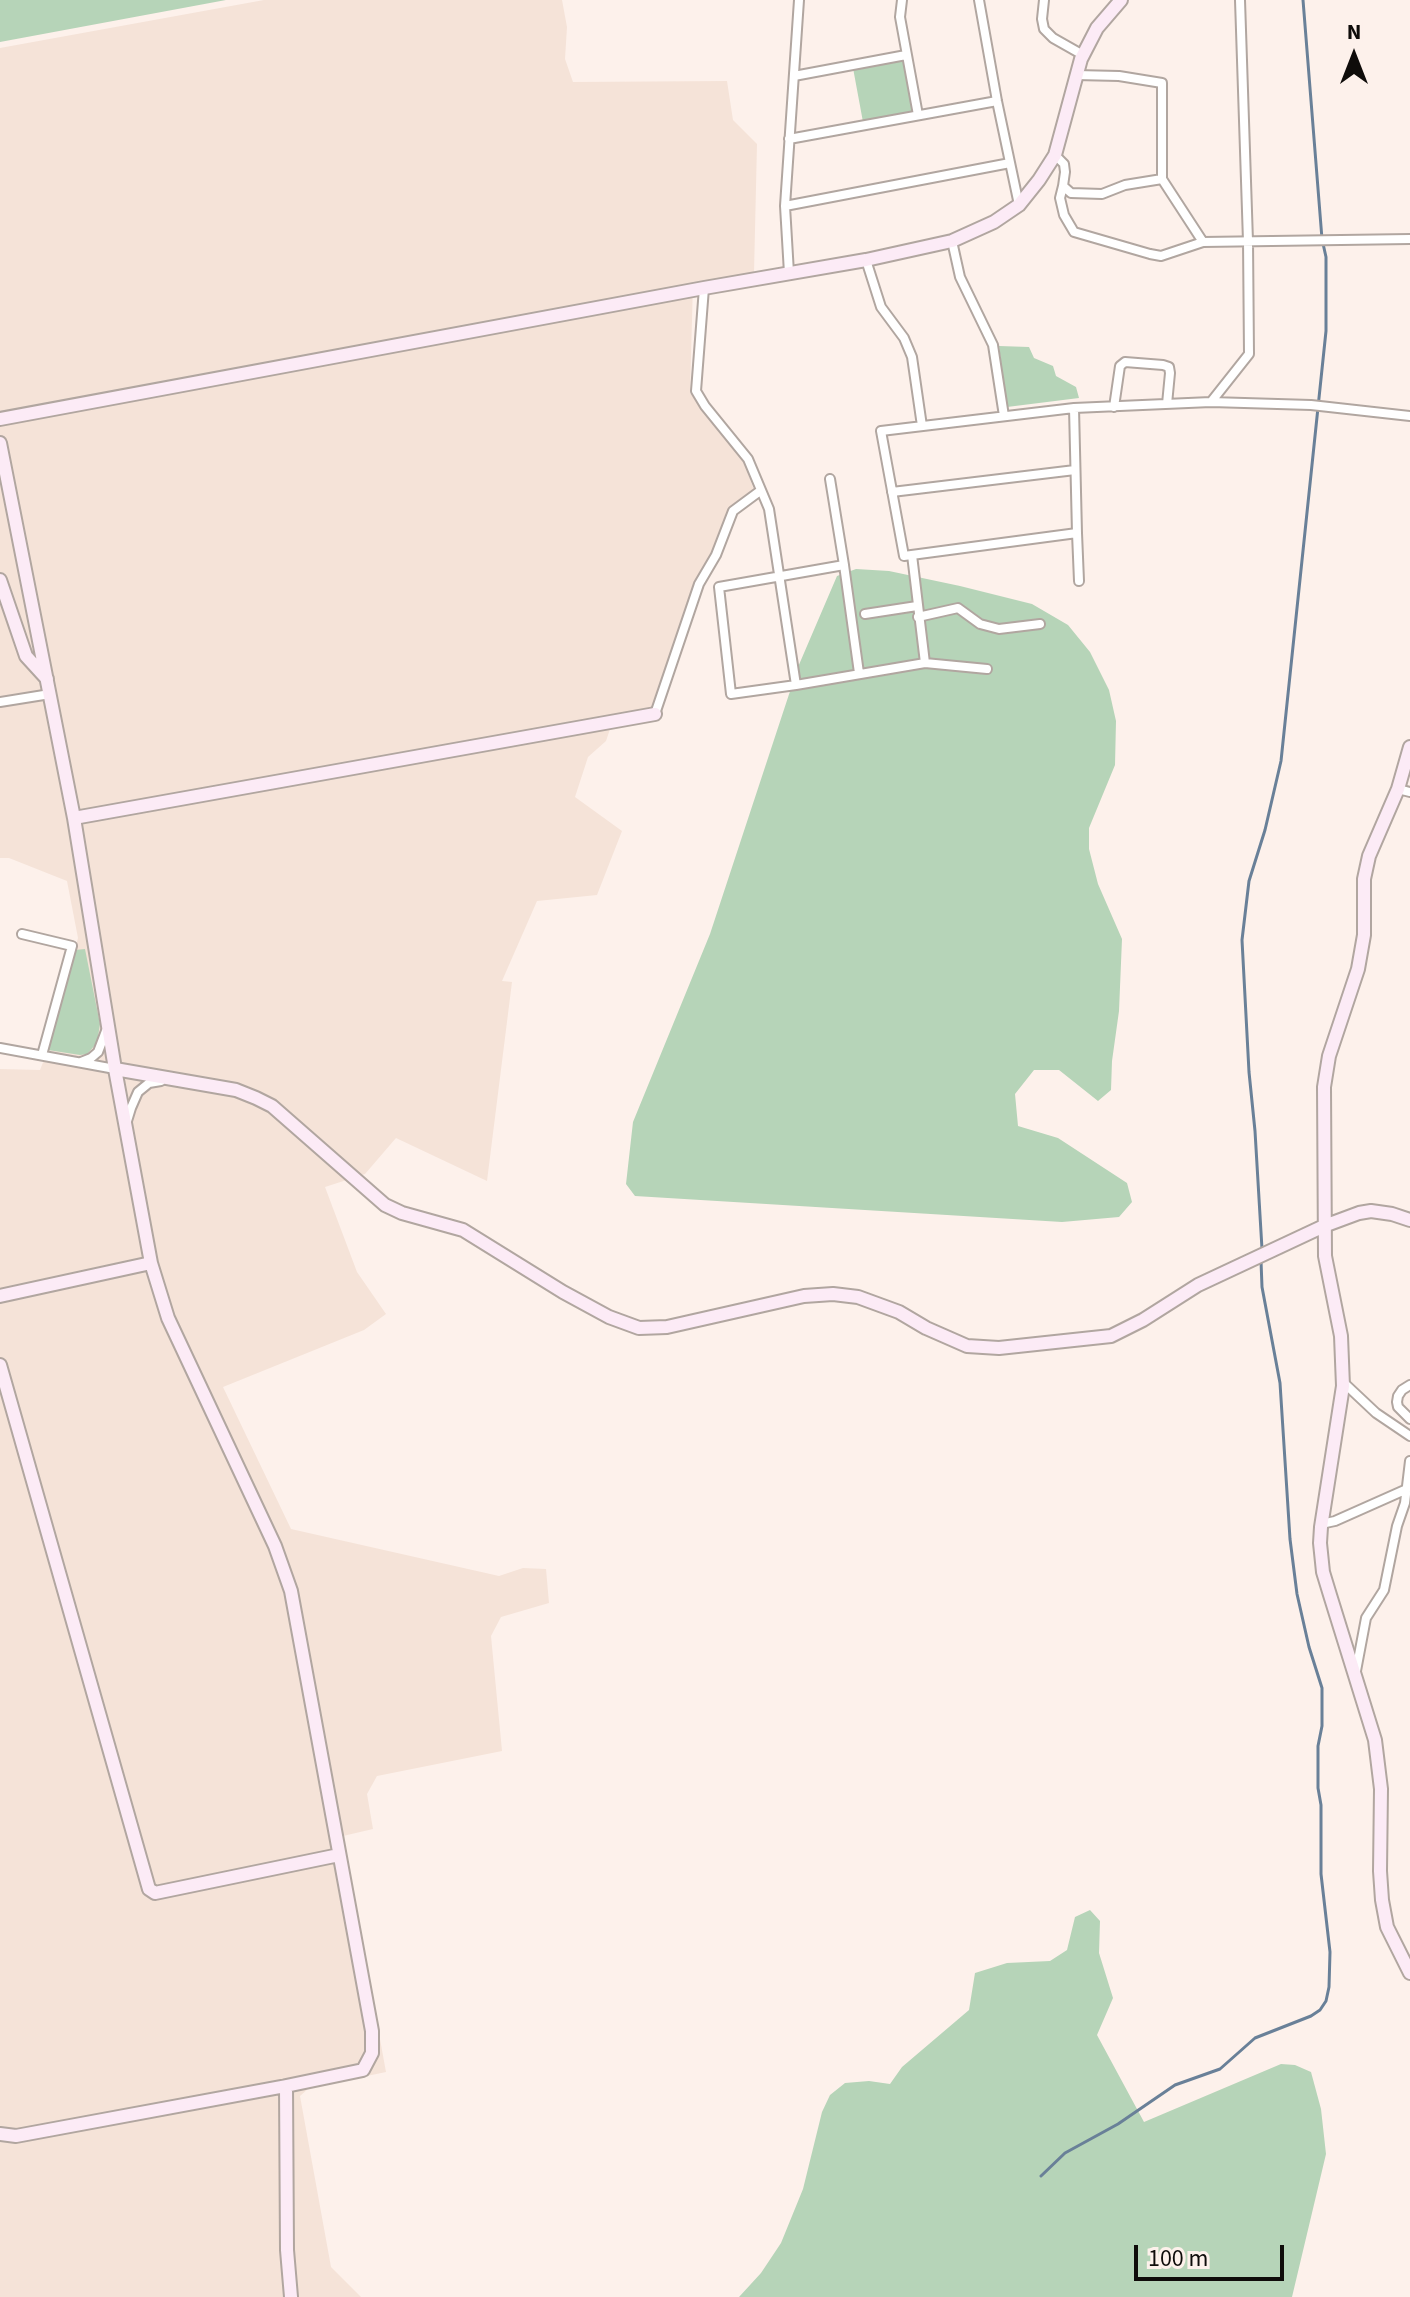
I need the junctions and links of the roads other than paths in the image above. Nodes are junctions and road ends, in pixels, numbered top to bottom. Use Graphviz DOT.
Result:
graph roads {
  1 [pos="799,0"];
  2 [pos="902,0"];
  3 [pos="979,0"];
  4 [pos="1044,0"];
  5 [pos="1121,0"];
  6 [pos="1240,0"];
  7 [pos="906,55"];
  8 [pos="1083,55"];
  9 [pos="1076,75"];
  10 [pos="794,76"];
  11 [pos="997,101"];
  12 [pos="918,115"];
  13 [pos="789,139"];
  14 [pos="1055,155"];
  15 [pos="1010,163"];
  16 [pos="1162,179"];
  17 [pos="1063,186"];
  18 [pos="1019,205"];
  19 [pos="785,206"];
  20 [pos="1410,239"];
  21 [pos="952,241"];
  22 [pos="1248,241"];
  23 [pos="1203,242"];
  24 [pos="866,260"];
  25 [pos="789,273"];
  26 [pos="704,288"];
  27 [pos="1211,402"];
  28 [pos="1167,404"];
  29 [pos="1114,407"];
  30 [pos="1074,408"];
  31 [pos="1004,416"];
  32 [pos="1410,416"];
  33 [pos="0,419"];
  34 [pos="922,426"];
  35 [pos="0,443"];
  36 [pos="1075,470"];
  37 [pos="830,479"];
  38 [pos="760,491"];
  39 [pos="892,492"];
  40 [pos="1077,533"];
  41 [pos="912,555"];
  42 [pos="844,565"];
  43 [pos="780,576"];
  44 [pos="0,580"];
  45 [pos="1079,581"];
  46 [pos="917,606"];
  47 [pos="865,614"];
  48 [pos="918,617"];
  49 [pos="1040,624"];
  50 [pos="925,663"];
  51 [pos="987,669"];
  52 [pos="859,673"];
  53 [pos="47,679"];
  54 [pos="796,685"];
  55 [pos="50,694"];
  56 [pos="0,702"];
  57 [pos="655,714"];
  58 [pos="1410,747"];
  59 [pos="1404,790"];
  60 [pos="74,818"];
  61 [pos="22,934"];
  62 [pos="108,1024"];
  63 [pos="0,1048"];
  64 [pos="42,1055"];
  65 [pos="76,1062"];
  66 [pos="115,1069"];
  67 [pos="178,1080"];
  68 [pos="126,1130"];
  69 [pos="1410,1220"];
  70 [pos="1324,1226"];
  71 [pos="151,1263"];
  72 [pos="0,1296"];
  73 [pos="0,1365"];
  74 [pos="1343,1382"];
  75 [pos="1410,1385"];
  76 [pos="1410,1419"];
  77 [pos="1410,1436"];
  78 [pos="1410,1461"];
  79 [pos="1407,1489"];
  80 [pos="1410,1502"];
  81 [pos="1400,1516"];
  82 [pos="1321,1524"];
  83 [pos="1355,1674"];
  84 [pos="339,1855"];
  85 [pos="1410,1973"];
  86 [pos="286,2086"];
  87 [pos="0,2134"];
  88 [pos="291,2297"];
  1 -- 10 [label="street"];
  2 -- 7 [label="street"];
  3 -- 11 [label="street"];
  4 -- 8 [label="street"];
  5 -- 8 [label="street"];
  6 -- 22 [label="street"];
  7 -- 10 [label="street"];
  7 -- 12 [label="street"];
  8 -- 9 [label="street"];
  9 -- 14 [label="street"];
  9 -- 16 [label="street"];
  10 -- 13 [label="street"];
  11 -- 12 [label="street"];
  11 -- 15 [label="street"];
  12 -- 13 [label="street"];
  13 -- 19 [label="street"];
  14 -- 17 [label="street"];
  14 -- 18 [label="street"];
  15 -- 18 [label="street"];
  15 -- 19 [label="street"];
  16 -- 17 [label="street"];
  16 -- 23 [label="street"];
  17 -- 23 [label="street"];
  18 -- 21 [label="street"];
  19 -- 25 [label="street"];
  20 -- 22 [label="street"];
  21 -- 24 [label="street"];
  21 -- 31 [label="street"];
  22 -- 23 [label="street"];
  22 -- 27 [label="street"];
  24 -- 25 [label="street"];
  24 -- 34 [label="street"];
  25 -- 26 [label="street"];
  26 -- 33 [label="street"];
  26 -- 38 [label="street"];
  27 -- 28 [label="street"];
  27 -- 32 [label="street"];
  28 -- 29 [label="street"];
  28 -- 29 [label="street"];
  29 -- 30 [label="street"];
  30 -- 31 [label="street"];
  30 -- 36 [label="street"];
  31 -- 34 [label="street"];
  34 -- 39 [label="street"];
  35 -- 53 [label="street"];
  36 -- 39 [label="street"];
  36 -- 40 [label="street"];
  37 -- 42 [label="street"];
  38 -- 43 [label="street"];
  38 -- 57 [label="street"];
  39 -- 41 [label="street"];
  40 -- 41 [label="street"];
  40 -- 45 [label="street"];
  41 -- 46 [label="street"];
  42 -- 43 [label="street"];
  42 -- 52 [label="street"];
  43 -- 54 [label="street"];
  43 -- 54 [label="street"];
  44 -- 53 [label="street"];
  46 -- 47 [label="street"];
  46 -- 48 [label="street"];
  48 -- 49 [label="street"];
  48 -- 50 [label="street"];
  50 -- 51 [label="street"];
  50 -- 52 [label="street"];
  52 -- 54 [label="street"];
  53 -- 55 [label="street"];
  55 -- 56 [label="street"];
  55 -- 60 [label="street"];
  57 -- 60 [label="street"];
  58 -- 59 [label="street"];
  59 -- 70 [label="street"];
  60 -- 62 [label="street"];
  61 -- 64 [label="street"];
  62 -- 65 [label="street"];
  62 -- 66 [label="street"];
  63 -- 64 [label="street"];
  64 -- 65 [label="street"];
  65 -- 66 [label="street"];
  66 -- 67 [label="street"];
  66 -- 68 [label="street"];
  67 -- 68 [label="street"];
  67 -- 70 [label="street"];
  68 -- 71 [label="street"];
  69 -- 70 [label="street"];
  70 -- 74 [label="street"];
  71 -- 72 [label="street"];
  71 -- 84 [label="street"];
  73 -- 84 [label="street"];
  74 -- 77 [label="street"];
  74 -- 82 [label="street"];
  75 -- 76 [label="street"];
  78 -- 79 [label="street"];
  79 -- 81 [label="street"];
  79 -- 82 [label="street"];
  80 -- 81 [label="street"];
  81 -- 83 [label="street"];
  82 -- 83 [label="street"];
  83 -- 85 [label="street"];
  84 -- 86 [label="street"];
  86 -- 87 [label="street"];
  86 -- 88 [label="street"];
}
